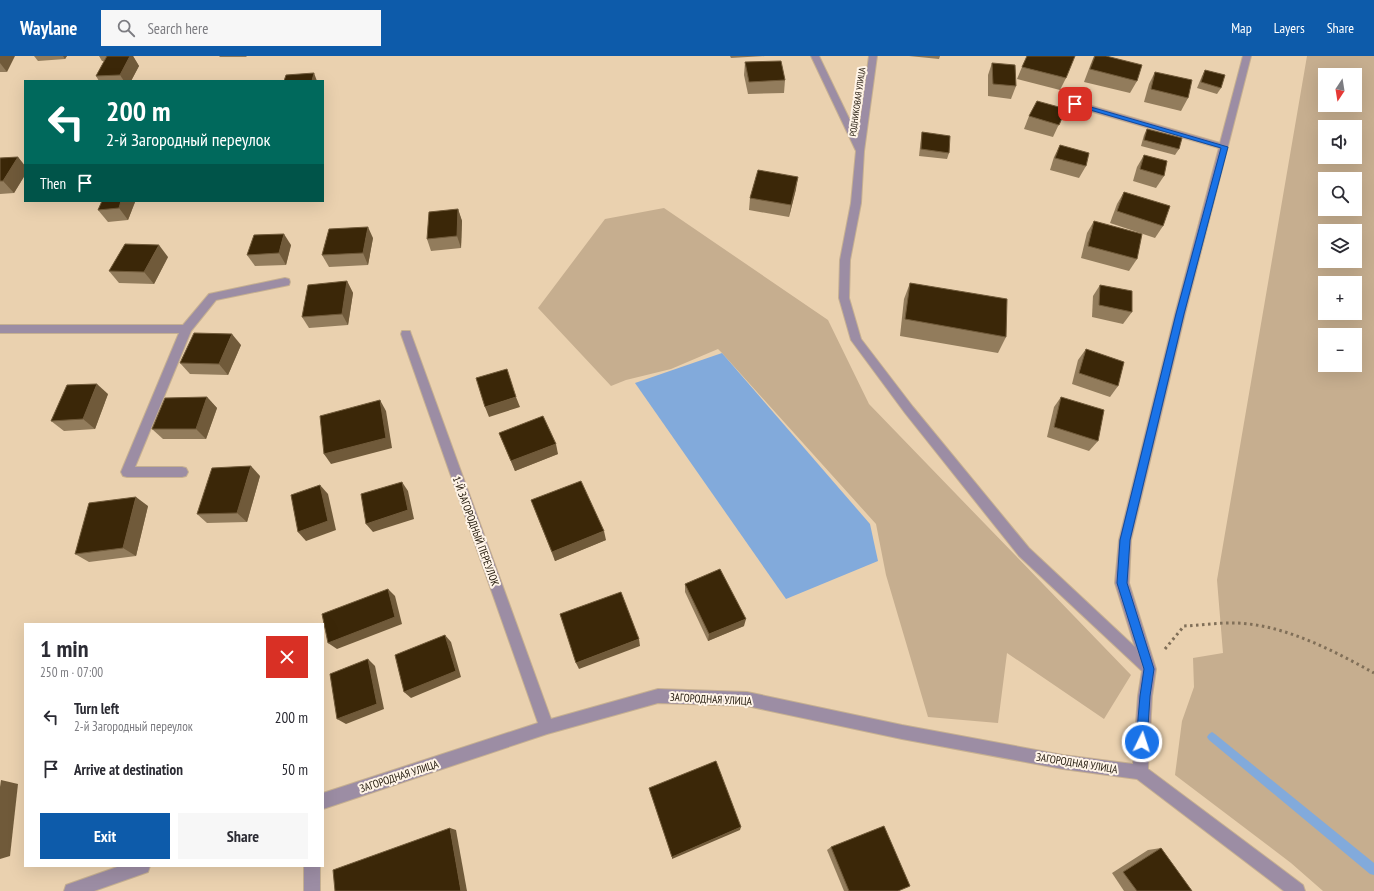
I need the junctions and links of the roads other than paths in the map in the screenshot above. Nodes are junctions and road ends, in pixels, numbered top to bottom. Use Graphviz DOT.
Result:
graph roads {
  1 [pos="815,56"];
  2 [pos="873,56"];
  3 [pos="1247,56"];
  4 [pos="1075,104"];
  5 [pos="1224,147"];
  6 [pos="860,151"];
  7 [pos="285,282"];
  8 [pos="0,329"];
  9 [pos="186,329"];
  10 [pos="406,334"];
  11 [pos="182,472"];
  12 [pos="1149,669"];
  13 [pos="547,727"];
  14 [pos="1140,772"];
  15 [pos="324,801"];
  16 [pos="139,867"];
  17 [pos="312,867"];
  18 [pos="72,891"];
  19 [pos="312,891"];
  20 [pos="1297,891"];
  1 -- 6 [label="street"];
  2 -- 6 [label="street, РОДНИКОВАЯ УЛИЦА"];
  3 -- 5 [label="street"];
  4 -- 5 [label="street"];
  5 -- 12 [label="street"];
  6 -- 12 [label="street, РОДНИКОВАЯ УЛИЦА"];
  7 -- 9 [label="street"];
  8 -- 9 [label="street"];
  9 -- 11 [label="street"];
  10 -- 13 [label="street, 1-Й ЗАГОРОДНЫЙ ПЕРЕУЛОК"];
  12 -- 14 [label="street"];
  13 -- 14 [label="street, ЗАГОРОДНАЯ УЛИЦА"];
  13 -- 15 [label="street, ЗАГОРОДНАЯ УЛИЦА"];
  14 -- 20 [label="street"];
  16 -- 18 [label="street"];
  17 -- 19 [label="street"];
}
